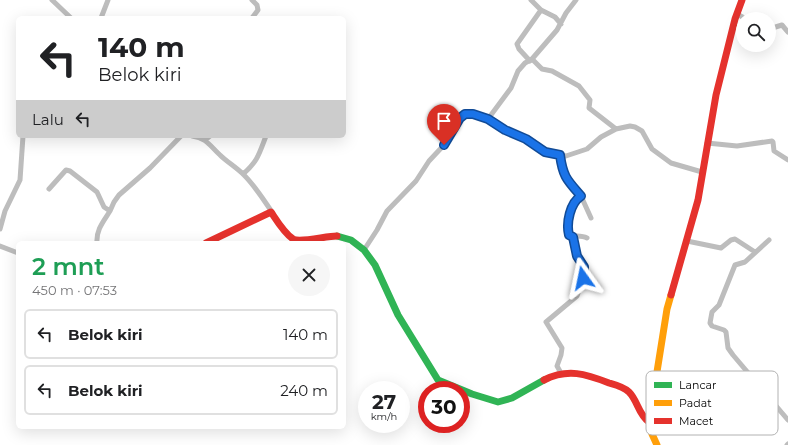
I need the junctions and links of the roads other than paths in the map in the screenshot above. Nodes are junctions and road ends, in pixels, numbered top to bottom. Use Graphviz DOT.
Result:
graph roads {
  1 [pos="52,0"];
  2 [pos="108,0"];
  3 [pos="252,0"];
  4 [pos="532,0"];
  5 [pos="576,0"];
  6 [pos="742,0"];
  7 [pos="542,10"];
  8 [pos="738,12"];
  9 [pos="70,16"];
  10 [pos="102,16"];
  11 [pos="254,16"];
  12 [pos="736,18"];
  13 [pos="561,24"];
  14 [pos="776,27"];
  15 [pos="788,32"];
  16 [pos="531,60"];
  17 [pos="488,119"];
  18 [pos="616,129"];
  19 [pos="23,138"];
  20 [pos="179,138"];
  21 [pos="202,138"];
  22 [pos="208,138"];
  23 [pos="265,138"];
  24 [pos="205,140"];
  25 [pos="707,143"];
  26 [pos="560,155"];
  27 [pos="788,160"];
  28 [pos="702,172"];
  29 [pos="243,174"];
  30 [pos="50,189"];
  31 [pos="581,196"];
  32 [pos="110,211"];
  33 [pos="272,212"];
  34 [pos="591,218"];
  35 [pos="0,229"];
  36 [pos="573,237"];
  37 [pos="587,238"];
  38 [pos="769,240"];
  39 [pos="97,241"];
  40 [pos="210,241"];
  41 [pos="687,241"];
  42 [pos="0,246"];
  43 [pos="364,250"];
  44 [pos="16,252"];
  45 [pos="755,252"];
  46 [pos="657,371"];
  47 [pos="747,371"];
  48 [pos="561,373"];
  49 [pos="778,408"];
  50 [pos="646,420"];
  51 [pos="788,420"];
  52 [pos="652,435"];
  53 [pos="657,445"];
  1 -- 9 [label="street"];
  2 -- 10 [label="street"];
  3 -- 11 [label="street"];
  4 -- 7 [label="street"];
  5 -- 13 [label="street"];
  6 -- 8 [label="street"];
  7 -- 13 [label="street"];
  7 -- 16 [label="street"];
  12 -- 25 [label="street"];
  13 -- 16 [label="street"];
  14 -- 15 [label="street"];
  16 -- 17 [label="street"];
  16 -- 18 [label="street"];
  17 -- 26 [label="street"];
  17 -- 43 [label="street"];
  18 -- 26 [label="street"];
  18 -- 28 [label="street"];
  19 -- 35 [label="street"];
  20 -- 32 [label="street"];
  21 -- 24 [label="street"];
  22 -- 24 [label="street"];
  23 -- 29 [label="street"];
  24 -- 29 [label="street"];
  25 -- 27 [label="street"];
  25 -- 28 [label="street"];
  26 -- 31 [label="street"];
  28 -- 41 [label="street"];
  29 -- 33 [label="street"];
  30 -- 32 [label="street"];
  31 -- 34 [label="street"];
  31 -- 36 [label="street"];
  32 -- 39 [label="street"];
  33 -- 40 [label="street"];
  33 -- 43 [label="street"];
  36 -- 37 [label="street"];
  36 -- 48 [label="street"];
  38 -- 45 [label="street"];
  41 -- 45 [label="street"];
  41 -- 46 [label="street"];
  42 -- 44 [label="street"];
  43 -- 48 [label="street"];
  45 -- 47 [label="street"];
  48 -- 50 [label="street"];
  49 -- 51 [label="street"];
  52 -- 53 [label="street"];
}
